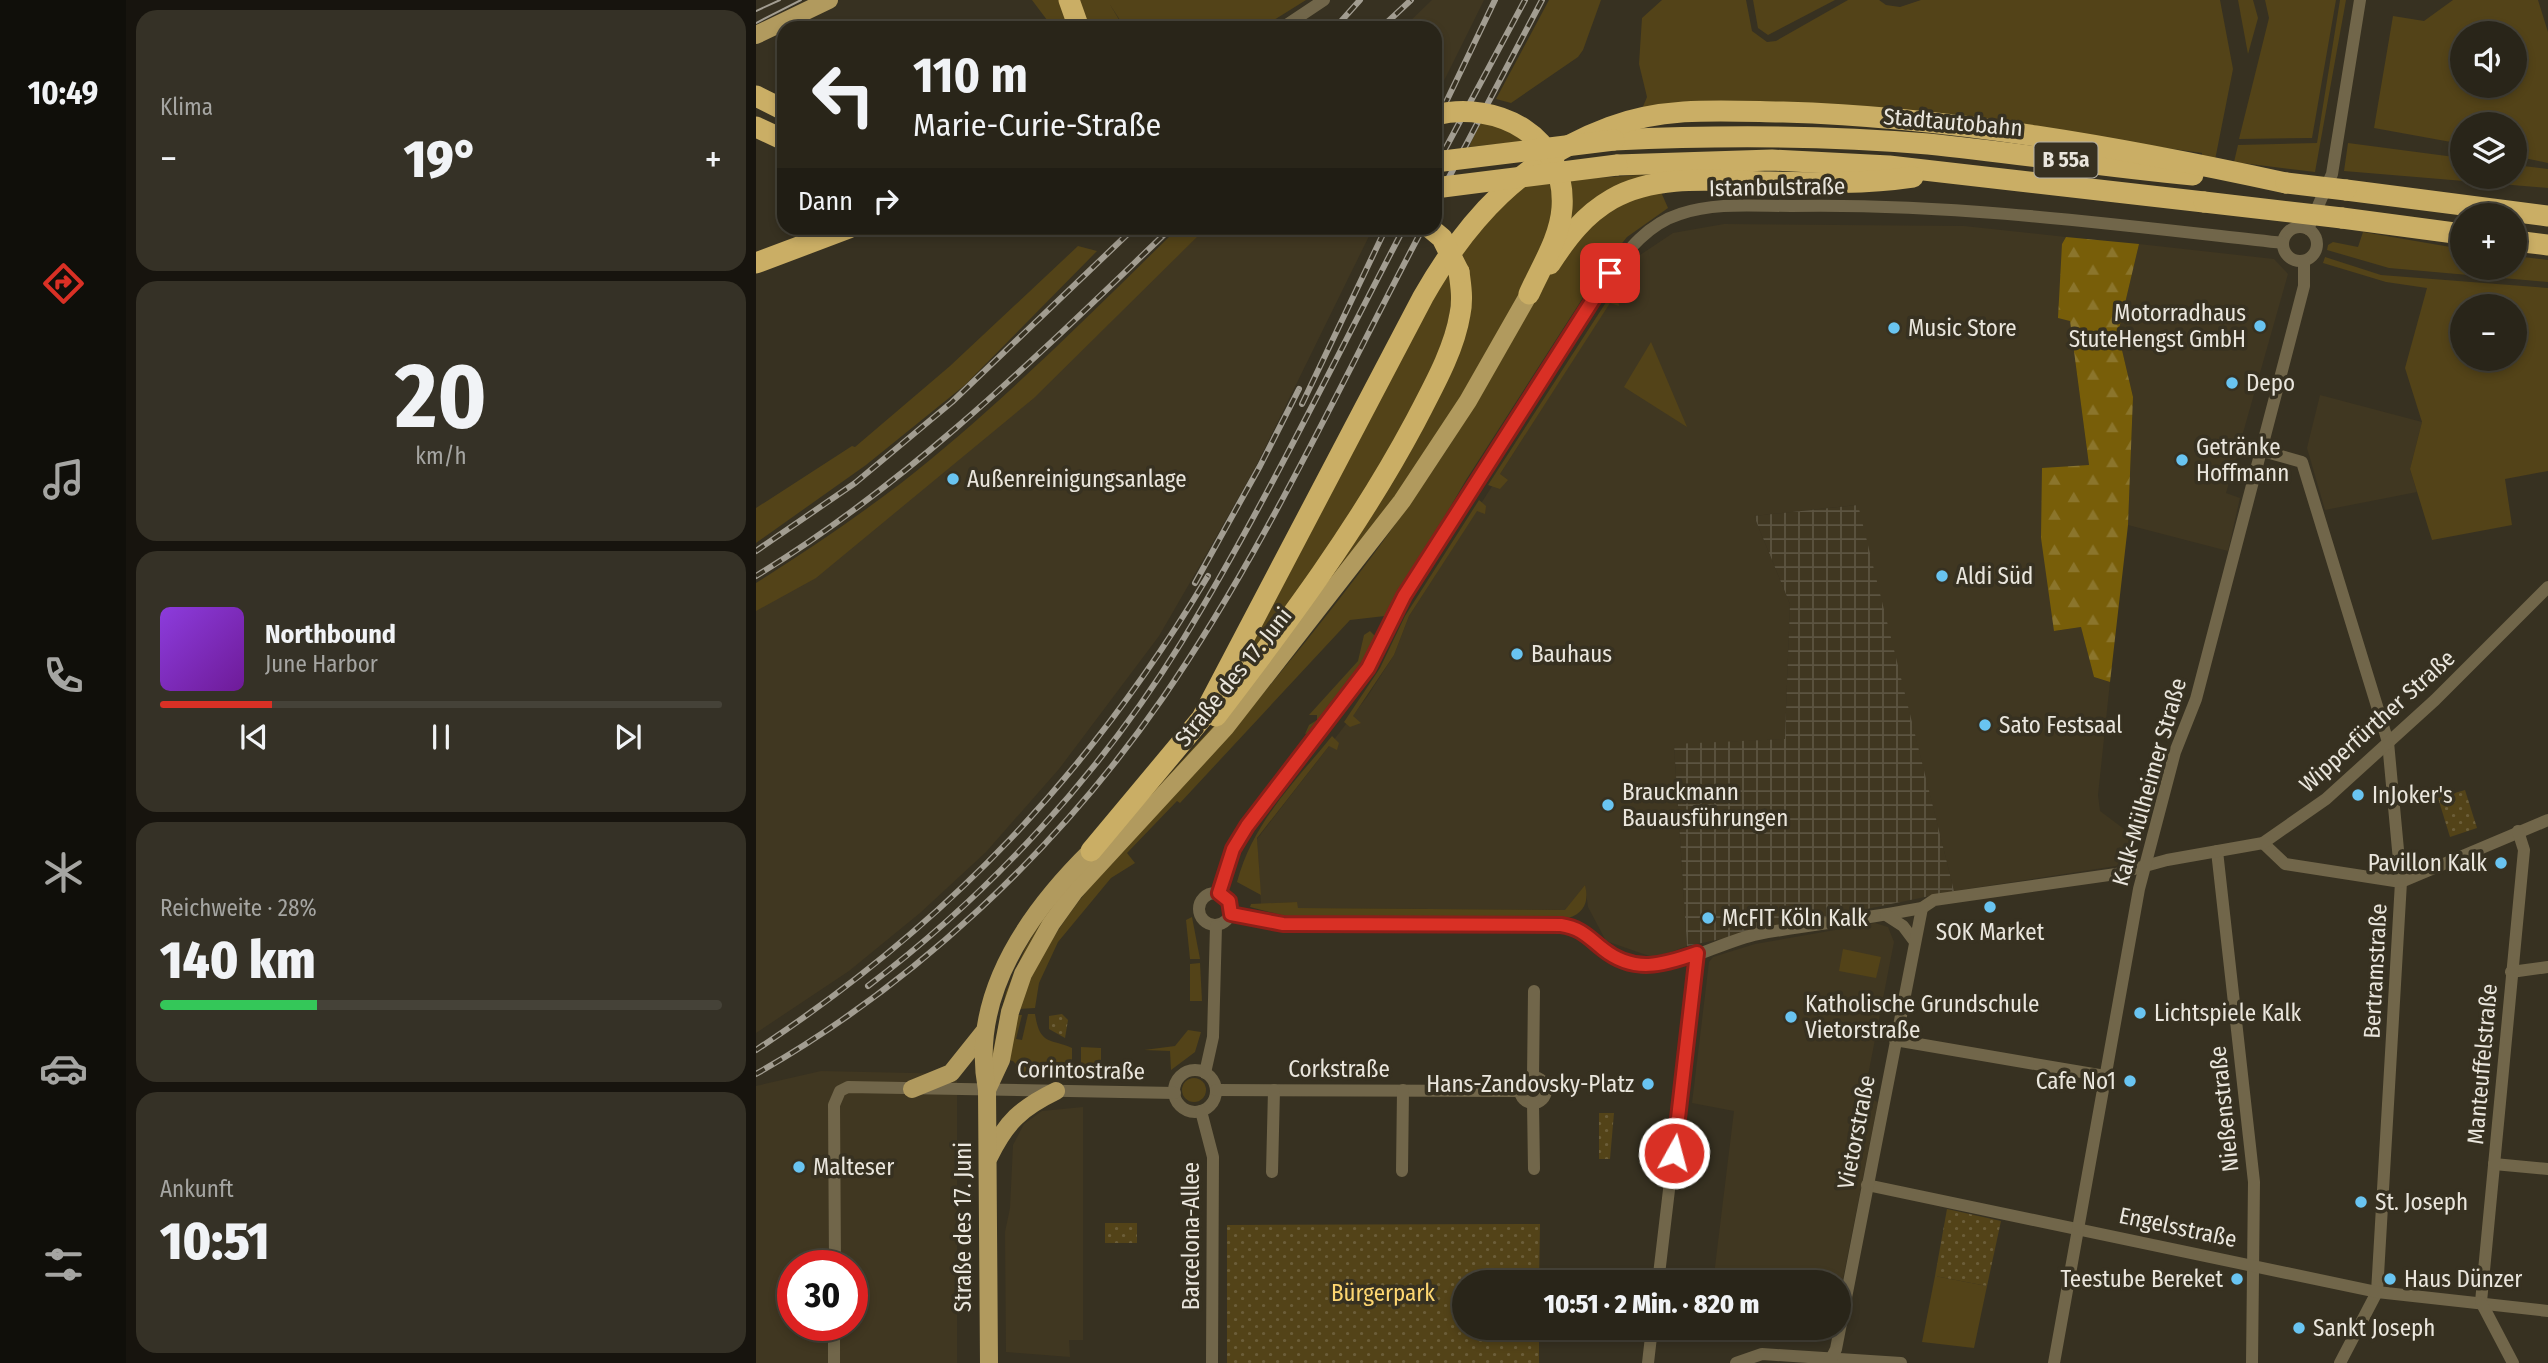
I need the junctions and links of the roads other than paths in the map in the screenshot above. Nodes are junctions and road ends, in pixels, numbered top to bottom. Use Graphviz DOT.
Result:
graph roads {
  1 [pos="829,0"];
  2 [pos="1324,0"];
  3 [pos="2360,0"];
  4 [pos="785,21"];
  5 [pos="1292,21"];
  6 [pos="777,25"];
  7 [pos="756,35"];
  8 [pos="756,95"];
  9 [pos="777,97"];
  10 [pos="777,106"];
  11 [pos="1442,114"];
  12 [pos="756,127"];
  13 [pos="777,138"];
  14 [pos="1442,161"];
  15 [pos="1949,171"];
  16 [pos="2286,183"];
  17 [pos="1442,187"];
  18 [pos="2548,200"];
  19 [pos="2452,203"];
  20 [pos="2512,203"];
  21 [pos="2527,213"];
  22 [pos="2548,216"];
  23 [pos="2308,229"];
  24 [pos="2450,232"];
  25 [pos="830,235"];
  26 [pos="1437,235"];
  27 [pos="2527,242"];
  28 [pos="2283,243"];
  29 [pos="2548,245"];
  30 [pos="2304,261"];
  31 [pos="756,263"];
  32 [pos="1529,294"];
  33 [pos="2259,450"];
  34 [pos="2548,587"];
  35 [pos="2388,743"];
  36 [pos="2548,820"];
  37 [pos="2518,831"];
  38 [pos="2263,843"];
  39 [pos="2217,850"];
  40 [pos="1091,851"];
  41 [pos="2146,866"];
  42 [pos="2401,882"];
  43 [pos="1219,893"];
  44 [pos="1922,908"];
  45 [pos="1231,914"];
  46 [pos="1886,915"];
  47 [pos="1216,926"];
  48 [pos="1915,942"];
  49 [pos="1697,953"];
  50 [pos="2548,967"];
  51 [pos="2511,972"];
  52 [pos="1534,990"];
  53 [pos="986,1027"];
  54 [pos="1895,1040"];
  55 [pos="1205,1073"];
  56 [pos="2105,1076"];
  57 [pos="1533,1077"];
  58 [pos="912,1089"];
  59 [pos="987,1090"];
  60 [pos="1216,1090"];
  61 [pos="1274,1090"];
  62 [pos="1404,1090"];
  63 [pos="1056,1091"];
  64 [pos="1520,1091"];
  65 [pos="1174,1093"];
  66 [pos="1533,1103"];
  67 [pos="1201,1111"];
  68 [pos="988,1160"];
  69 [pos="2494,1164"];
  70 [pos="1534,1169"];
  71 [pos="2548,1169"];
  72 [pos="1272,1171"];
  73 [pos="1402,1171"];
  74 [pos="1867,1185"];
  75 [pos="2078,1229"];
  76 [pos="835,1250"];
  77 [pos="2254,1264"];
  78 [pos="1660,1270"];
  79 [pos="2377,1292"];
  80 [pos="2481,1302"];
  81 [pos="2548,1311"];
  82 [pos="1651,1340"];
  83 [pos="834,1341"];
  84 [pos="1830,1361"];
  85 [pos="834,1363"];
  86 [pos="989,1363"];
  87 [pos="1212,1363"];
  88 [pos="1648,1363"];
  89 [pos="1736,1363"];
  90 [pos="1901,1363"];
  91 [pos="2054,1363"];
  92 [pos="2252,1363"];
  93 [pos="2340,1363"];
  94 [pos="2513,1363"];
  1 -- 4 [label="main road"];
  2 -- 5 [label="street"];
  3 -- 23 [label="street"];
  6 -- 7 [label="main road"];
  8 -- 9 [label="highway"];
  8 -- 10 [label="highway"];
  11 -- 32 [label="highway, bridge"];
  12 -- 13 [label="highway"];
  14 -- 16 [label="highway, Stadtautobahn / B 55a, bridge"];
  15 -- 17 [label="highway, B 55a, bridge"];
  15 -- 24 [label="highway, B 55a, bridge"];
  15 -- 32 [label="highway, bridge"];
  16 -- 19 [label="highway, Stadtautobahn / B 55a, bridge"];
  16 -- 40 [label="highway"];
  18 -- 20 [label="highway"];
  21 -- 22 [label="highway, Stadtautobahn / B 55a"];
  23 -- 28 [label="street"];
  23 -- 30 [label="street"];
  25 -- 31 [label="highway"];
  26 -- 40 [label="highway, bridge"];
  27 -- 29 [label="highway"];
  28 -- 30 [label="street"];
  28 -- 43 [label="street, Istanbulstraße"];
  30 -- 33 [label="street, Kalk-Mülheimer Straße"];
  32 -- 59 [label="main road, Straße des 17. Juni"];
  33 -- 35 [label="street, Bertramstraße"];
  33 -- 41 [label="street, Kalk-Mülheimer Straße"];
  34 -- 35 [label="street, Wipperfürther Straße"];
  35 -- 38 [label="street, Wipperfürther Straße"];
  35 -- 42 [label="street, Bertramstraße"];
  36 -- 37 [label="street"];
  37 -- 42 [label="street"];
  37 -- 51 [label="street, Manteuffelstraße"];
  38 -- 39 [label="street, Wipperfürther Straße"];
  38 -- 42 [label="street"];
  39 -- 41 [label="street, Wipperfürther Straße"];
  39 -- 77 [label="street, Nießenstraße"];
  40 -- 53 [label="main road, Straße des 17. Juni"];
  41 -- 44 [label="street, Wipperfürther Straße"];
  41 -- 56 [label="street, Kalk-Mülheimer Straße"];
  42 -- 79 [label="street, Bertramstraße"];
  43 -- 45 [label="street"];
  43 -- 47 [label="street"];
  44 -- 46 [label="street, Wipperfürther Straße"];
  44 -- 48 [label="street, Vietorstraße"];
  45 -- 47 [label="street"];
  45 -- 49 [label="street, Wipperfürther Straße"];
  46 -- 48 [label="street"];
  46 -- 49 [label="street, Wipperfürther Straße"];
  47 -- 55 [label="street"];
  48 -- 54 [label="street, Vietorstraße"];
  49 -- 78 [label="street"];
  50 -- 51 [label="street"];
  51 -- 69 [label="street, Manteuffelstraße"];
  52 -- 57 [label="street"];
  53 -- 58 [label="main road"];
  53 -- 59 [label="main road, Straße des 17. Juni"];
  54 -- 56 [label="street"];
  54 -- 74 [label="street, Vietorstraße"];
  55 -- 60 [label="street"];
  55 -- 65 [label="street, Corintostraße"];
  56 -- 75 [label="street, Kalk-Mülheimer Straße"];
  57 -- 64 [label="street"];
  57 -- 66 [label="street"];
  58 -- 59 [label="street, Corintostraße"];
  58 -- 76 [label="street, Corintostraße"];
  59 -- 63 [label="street, Corintostraße"];
  59 -- 68 [label="main road, Straße des 17. Juni"];
  60 -- 61 [label="street, Corkstraße"];
  60 -- 67 [label="street"];
  61 -- 62 [label="street, Corkstraße"];
  61 -- 72 [label="street, Corkstraße"];
  62 -- 64 [label="street, Corkstraße"];
  62 -- 73 [label="street, Corkstraße"];
  63 -- 65 [label="street, Corintostraße"];
  63 -- 68 [label="main road"];
  64 -- 66 [label="street"];
  65 -- 67 [label="street, Corintostraße"];
  66 -- 70 [label="street"];
  67 -- 87 [label="street, Barcelona-Allee"];
  68 -- 86 [label="main road, Straße des 17. Juni"];
  69 -- 71 [label="street"];
  69 -- 80 [label="street, Manteuffelstraße"];
  74 -- 75 [label="street, Engelsstraße"];
  74 -- 84 [label="street, Vietorstraße"];
  75 -- 77 [label="street, Engelsstraße"];
  75 -- 91 [label="street, Kalk-Mülheimer Straße"];
  77 -- 79 [label="street, Engelsstraße"];
  77 -- 92 [label="street, Nießenstraße"];
  79 -- 80 [label="street, Engelsstraße"];
  79 -- 93 [label="street, Bertramstraße"];
  80 -- 81 [label="street, Engelsstraße"];
  80 -- 94 [label="street"];
  82 -- 88 [label="street"];
  83 -- 85 [label="street"];
  84 -- 89 [label="street"];
  84 -- 90 [label="street"];
}
